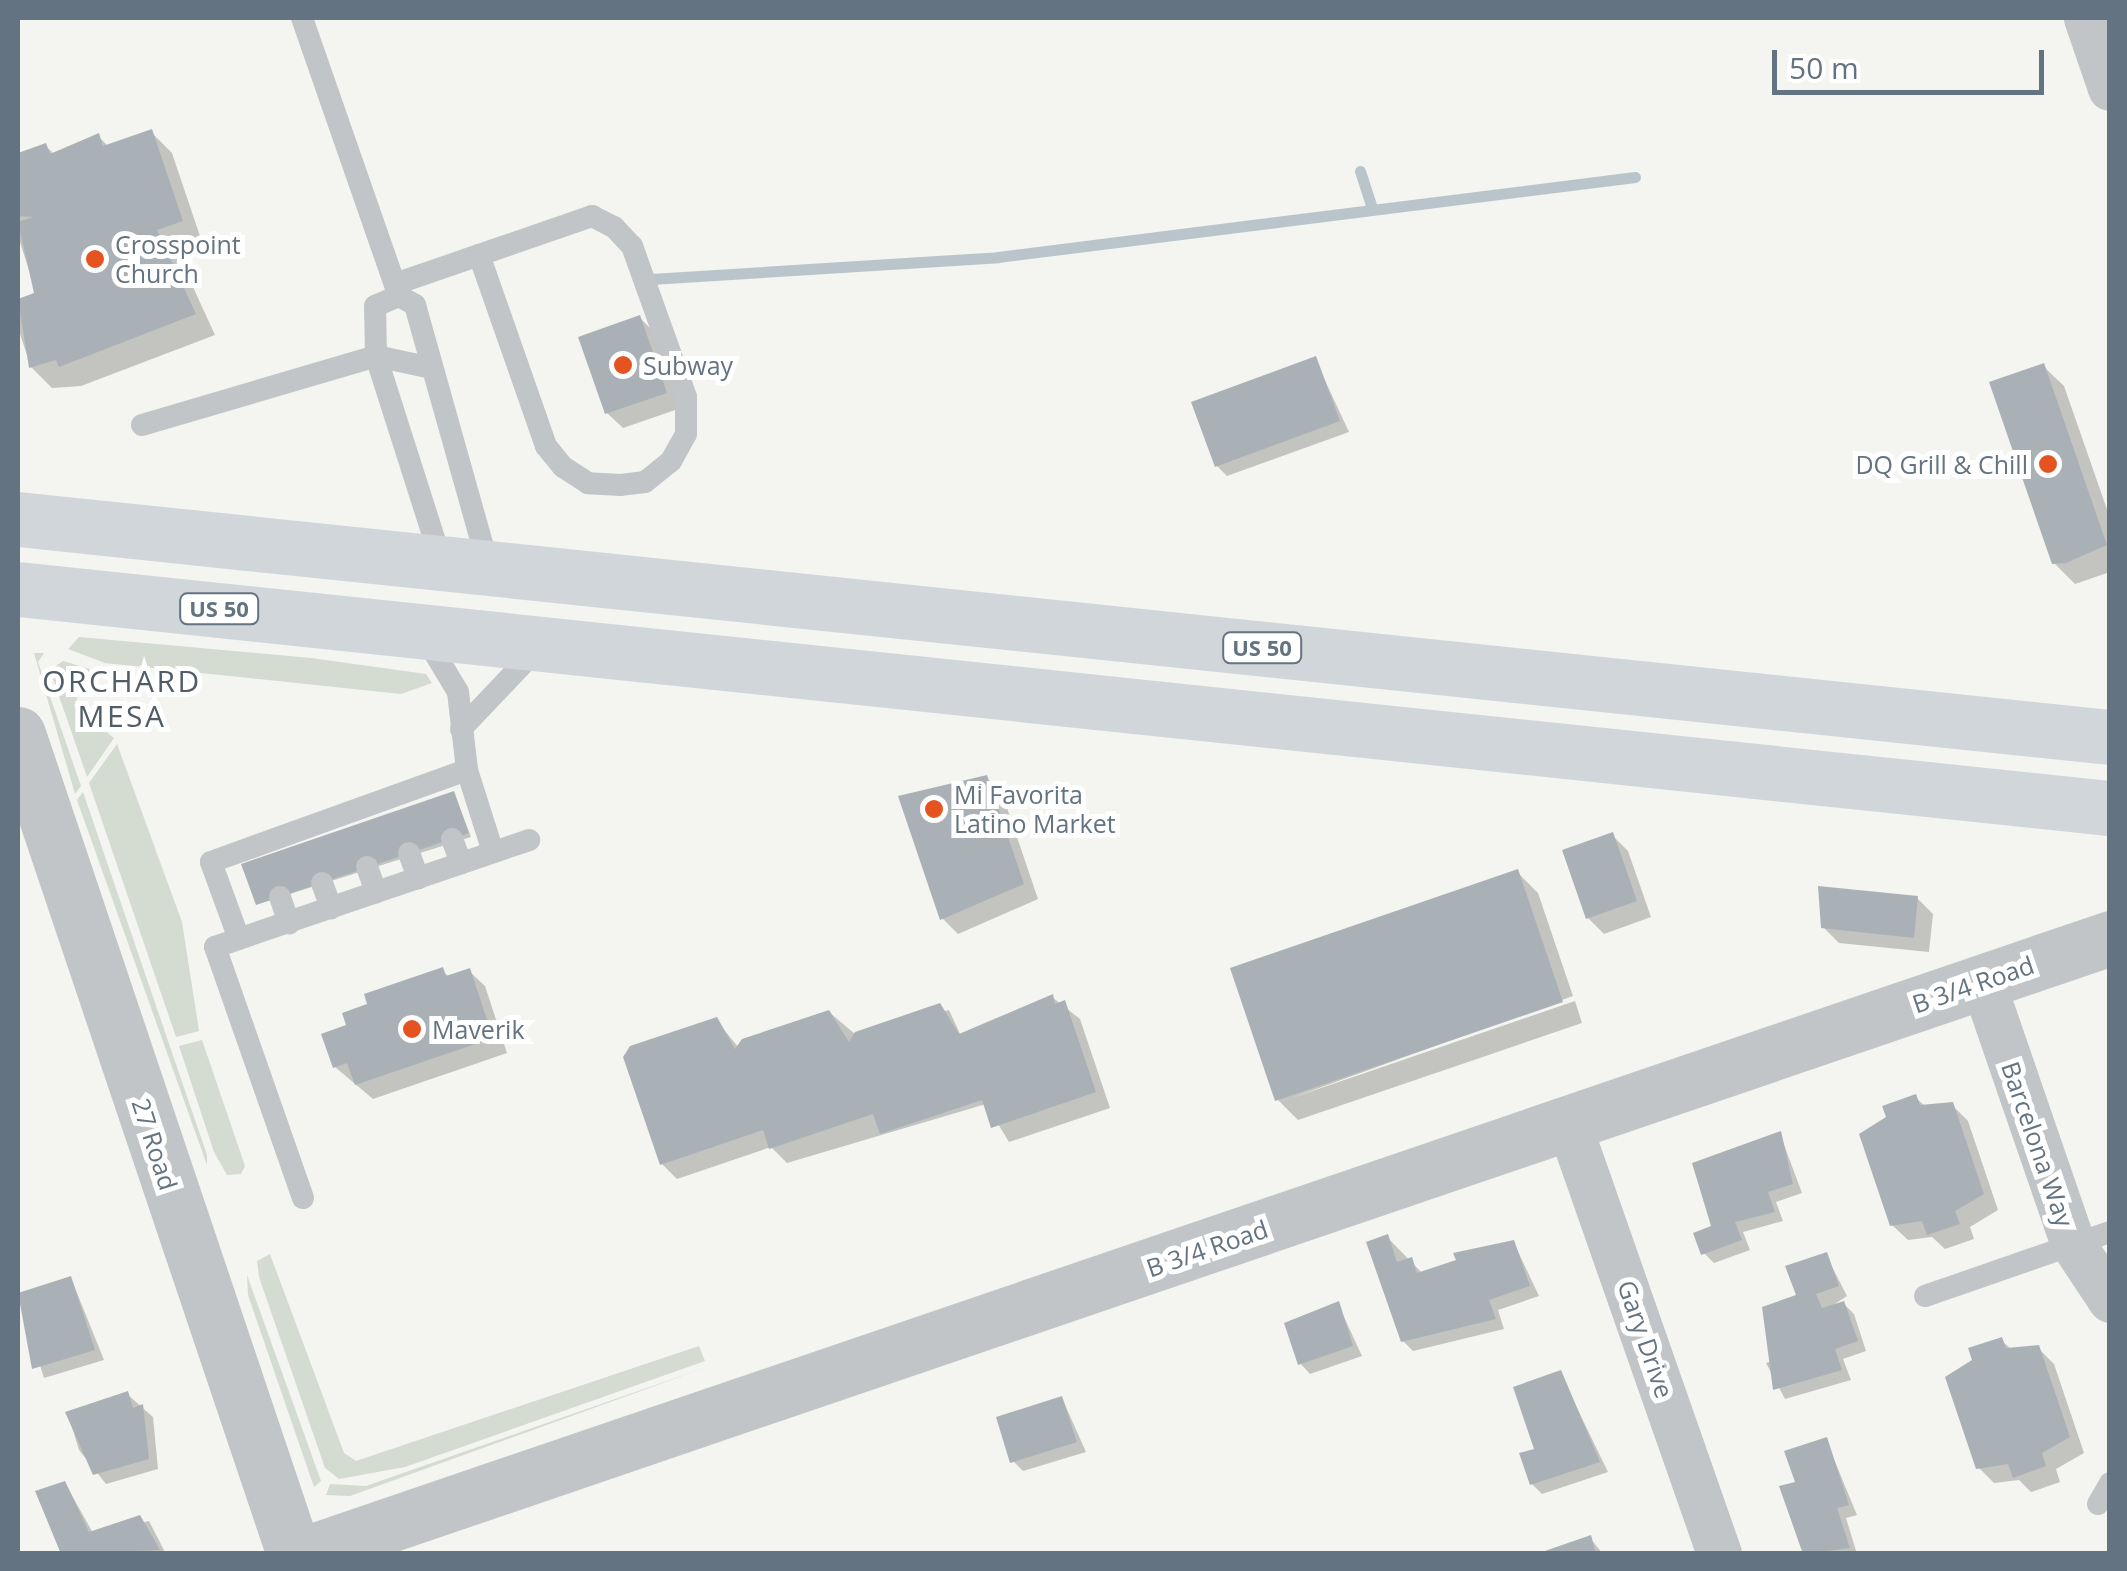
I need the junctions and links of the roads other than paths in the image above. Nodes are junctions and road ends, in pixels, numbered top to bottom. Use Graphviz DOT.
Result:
graph roads {
  1 [pos="302,18"];
  2 [pos="2086,18"];
  3 [pos="2110,88"];
  4 [pos="479,255"];
  5 [pos="397,290"];
  6 [pos="376,356"];
  7 [pos="432,368"];
  8 [pos="142,424"];
  9 [pos="18,519"];
  10 [pos="466,566"];
  11 [pos="18,588"];
  12 [pos="421,630"];
  13 [pos="542,644"];
  14 [pos="461,729"];
  15 [pos="2110,737"];
  16 [pos="23,769"];
  17 [pos="467,770"];
  18 [pos="2110,808"];
  19 [pos="452,839"];
  20 [pos="529,840"];
  21 [pos="493,852"];
  22 [pos="409,853"];
  23 [pos="461,863"];
  24 [pos="367,868"];
  25 [pos="418,878"];
  26 [pos="322,883"];
  27 [pos="376,892"];
  28 [pos="280,897"];
  29 [pos="331,908"];
  30 [pos="288,922"];
  31 [pos="2110,938"];
  32 [pos="240,939"];
  33 [pos="1982,980"];
  34 [pos="1569,1126"];
  35 [pos="303,1198"];
  36 [pos="2092,1238"];
  37 [pos="1925,1296"];
  38 [pos="2110,1300"];
  39 [pos="2110,1483"];
  40 [pos="2098,1504"];
  41 [pos="294,1554"];
  42 [pos="304,1554"];
  43 [pos="1719,1554"];
  1 -- 5 [label="lane"];
  2 -- 3 [label="street"];
  4 -- 4 [label="lane"];
  4 -- 5 [label="lane"];
  5 -- 6 [label="lane"];
  5 -- 7 [label="lane"];
  6 -- 7 [label="lane"];
  6 -- 8 [label="lane"];
  6 -- 10 [label="lane"];
  7 -- 10 [label="lane"];
  9 -- 10 [label="highway, US 50"];
  10 -- 15 [label="highway, US 50"];
  11 -- 12 [label="highway, US 50"];
  12 -- 13 [label="highway, US 50"];
  12 -- 14 [label="lane"];
  13 -- 14 [label="lane"];
  13 -- 18 [label="highway, US 50"];
  14 -- 17 [label="lane"];
  16 -- 41 [label="street, 27 Road"];
  17 -- 21 [label="lane"];
  17 -- 32 [label="lane"];
  19 -- 23 [label="lane"];
  20 -- 21 [label="lane"];
  21 -- 23 [label="lane"];
  22 -- 25 [label="lane"];
  23 -- 25 [label="lane"];
  24 -- 27 [label="lane"];
  25 -- 27 [label="lane"];
  26 -- 29 [label="lane"];
  27 -- 29 [label="lane"];
  28 -- 30 [label="lane"];
  29 -- 30 [label="lane"];
  30 -- 32 [label="lane"];
  31 -- 33 [label="street, B 3/4 Road"];
  32 -- 35 [label="lane"];
  33 -- 34 [label="street, B 3/4 Road"];
  33 -- 36 [label="street, Barcelona Way"];
  34 -- 42 [label="street, B 3/4 Road"];
  34 -- 43 [label="street, Gary Drive"];
  36 -- 37 [label="lane"];
  36 -- 38 [label="street, Barcelona Way"];
  39 -- 40 [label="lane"];
}
